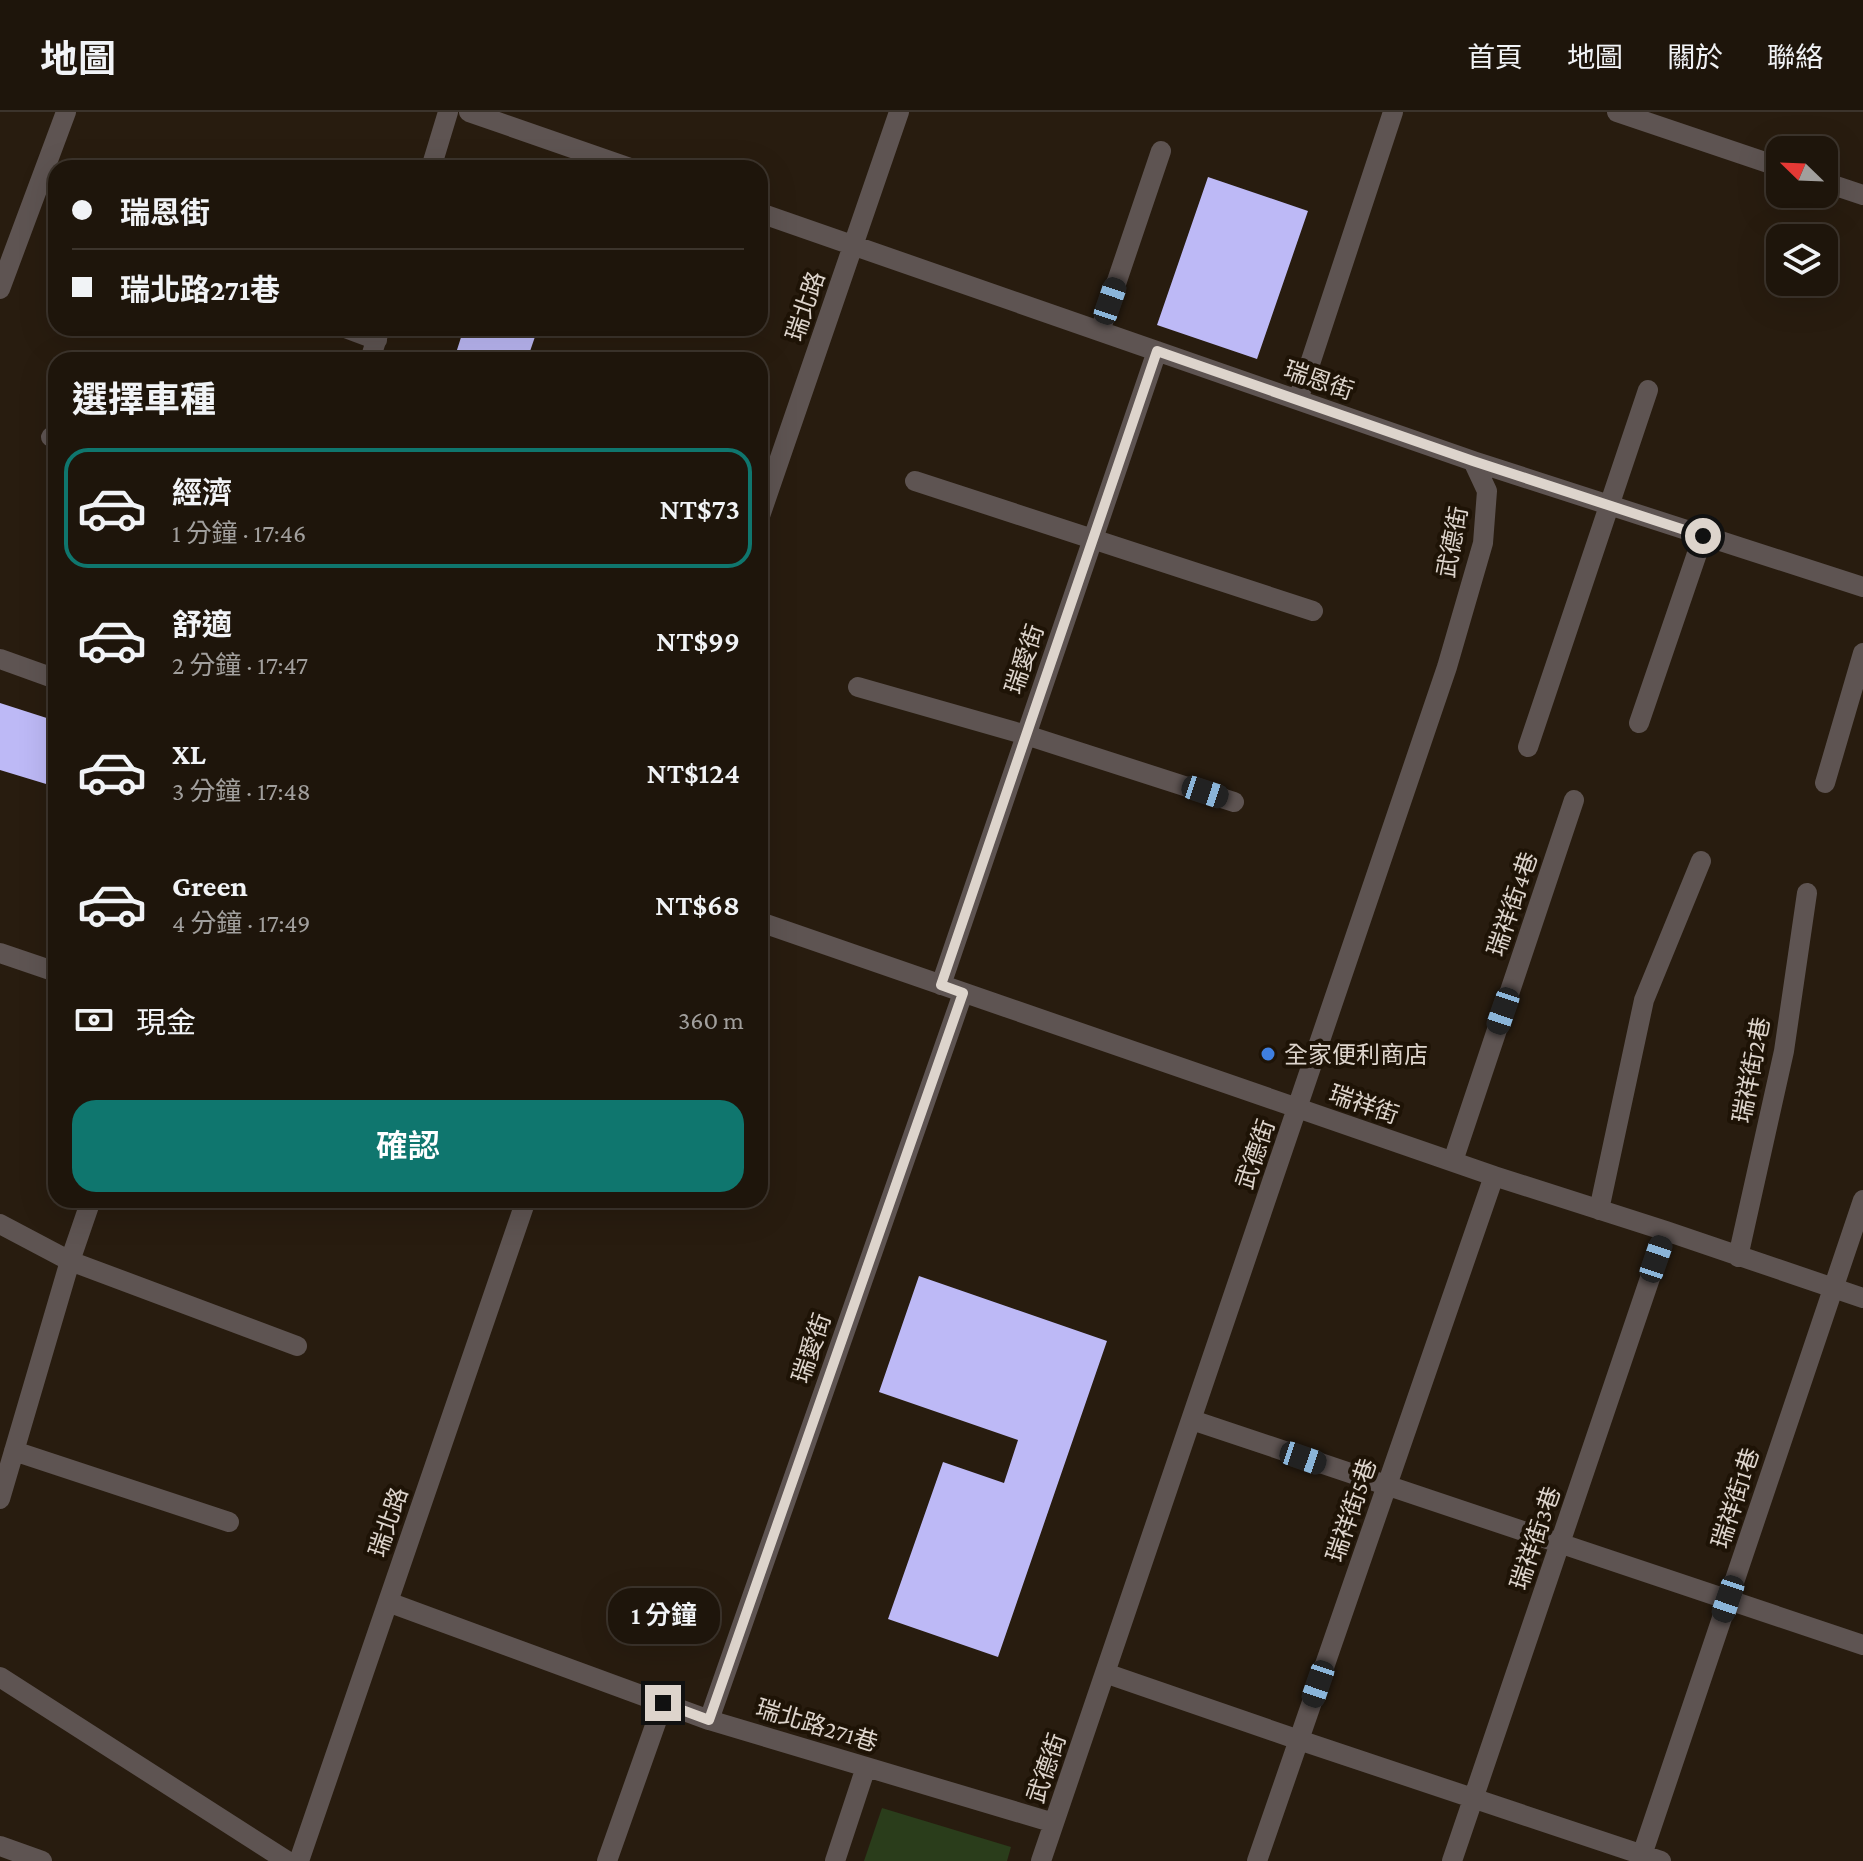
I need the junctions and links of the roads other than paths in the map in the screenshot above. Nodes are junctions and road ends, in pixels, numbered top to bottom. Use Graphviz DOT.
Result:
graph roads {
  1 [pos="66,112"];
  2 [pos="448,112"];
  3 [pos="469,112"];
  4 [pos="899,112"];
  5 [pos="1393,112"];
  6 [pos="1617,112"];
  7 [pos="1650,117"];
  8 [pos="1161,151"];
  9 [pos="48,160"];
  10 [pos="48,160"];
  11 [pos="433,160"];
  12 [pos="607,160"];
  13 [pos="1766,162"];
  14 [pos="1838,187"];
  15 [pos="1863,195"];
  16 [pos="768,216"];
  17 [pos="853,246"];
  18 [pos="0,289"];
  19 [pos="1100,331"];
  20 [pos="1157,351"];
  21 [pos="1648,390"];
  22 [pos="1298,400"];
  23 [pos="1473,461"];
  24 [pos="915,481"];
  25 [pos="768,490"];
  26 [pos="1610,506"];
  27 [pos="1703,536"];
  28 [pos="1093,540"];
  29 [pos="1863,587"];
  30 [pos="1313,611"];
  31 [pos="1863,653"];
  32 [pos="0,659"];
  33 [pos="48,676"];
  34 [pos="858,687"];
  35 [pos="1639,723"];
  36 [pos="1026,735"];
  37 [pos="1528,747"];
  38 [pos="1825,783"];
  39 [pos="1574,800"];
  40 [pos="1234,802"];
  41 [pos="1701,861"];
  42 [pos="1807,893"];
  43 [pos="768,925"];
  44 [pos="0,953"];
  45 [pos="48,969"];
  46 [pos="941,985"];
  47 [pos="963,993"];
  48 [pos="1298,1109"];
  49 [pos="1453,1161"];
  50 [pos="1494,1176"];
  51 [pos="1863,1200"];
  52 [pos="88,1208"];
  53 [pos="523,1208"];
  54 [pos="1599,1210"];
  55 [pos="0,1224"];
  56 [pos="1666,1231"];
  57 [pos="1738,1257"];
  58 [pos="70,1261"];
  59 [pos="1833,1288"];
  60 [pos="1863,1298"];
  61 [pos="297,1346"];
  62 [pos="1192,1420"];
  63 [pos="14,1451"];
  64 [pos="1386,1486"];
  65 [pos="0,1499"];
  66 [pos="229,1522"];
  67 [pos="1560,1543"];
  68 [pos="1728,1599"];
  69 [pos="388,1602"];
  70 [pos="1863,1645"];
  71 [pos="1105,1673"];
  72 [pos="0,1677"];
  73 [pos="663,1703"];
  74 [pos="709,1720"];
  75 [pos="1299,1740"];
  76 [pos="866,1767"];
  77 [pos="1474,1797"];
  78 [pos="1054,1823"];
  79 [pos="0,1846"];
  80 [pos="1648,1859"];
  81 [pos="42,1861"];
  82 [pos="287,1861"];
  83 [pos="299,1861"];
  84 [pos="607,1861"];
  85 [pos="835,1861"];
  86 [pos="1041,1861"];
  87 [pos="1257,1861"];
  88 [pos="1452,1861"];
  1 -- 10 [label="street"];
  2 -- 11 [label="street"];
  3 -- 12 [label="street"];
  4 -- 17 [label="street, 瑞北路"];
  5 -- 22 [label="street"];
  6 -- 7 [label="street"];
  7 -- 13 [label="street"];
  8 -- 19 [label="street"];
  9 -- 18 [label="street"];
  14 -- 15 [label="street"];
  16 -- 17 [label="street, 瑞恩街"];
  17 -- 19 [label="street, 瑞恩街"];
  17 -- 25 [label="street, 瑞北路"];
  19 -- 20 [label="street, 瑞恩街"];
  20 -- 22 [label="street, 瑞恩街"];
  20 -- 28 [label="street, 瑞愛街"];
  21 -- 26 [label="street"];
  22 -- 23 [label="street, 瑞恩街"];
  23 -- 26 [label="street, 瑞恩街"];
  23 -- 48 [label="street, 武德街"];
  24 -- 28 [label="street"];
  26 -- 27 [label="street, 瑞恩街"];
  26 -- 37 [label="street"];
  27 -- 29 [label="street, 瑞恩街"];
  27 -- 35 [label="street"];
  28 -- 30 [label="street"];
  28 -- 36 [label="street, 瑞愛街"];
  31 -- 38 [label="street"];
  32 -- 33 [label="street"];
  34 -- 36 [label="street"];
  36 -- 40 [label="street"];
  36 -- 46 [label="street, 瑞愛街"];
  39 -- 49 [label="street, 瑞祥街4巷"];
  41 -- 54 [label="street"];
  42 -- 57 [label="street, 瑞祥街2巷"];
  43 -- 46 [label="street, 瑞祥街"];
  44 -- 45 [label="street"];
  46 -- 47 [label="street, 瑞祥街"];
  47 -- 48 [label="street, 瑞祥街"];
  47 -- 74 [label="street, 瑞愛街"];
  48 -- 49 [label="street, 瑞祥街"];
  48 -- 62 [label="street, 武德街"];
  49 -- 50 [label="street, 瑞祥街"];
  50 -- 54 [label="street, 瑞祥街"];
  50 -- 64 [label="street, 瑞祥街5巷"];
  51 -- 59 [label="street, 瑞祥街1巷"];
  52 -- 58 [label="street"];
  53 -- 69 [label="street, 瑞北路"];
  54 -- 56 [label="street, 瑞祥街"];
  55 -- 58 [label="street"];
  56 -- 57 [label="street, 瑞祥街"];
  56 -- 67 [label="street, 瑞祥街3巷"];
  57 -- 59 [label="street, 瑞祥街"];
  58 -- 61 [label="street"];
  58 -- 63 [label="street"];
  59 -- 60 [label="street, 瑞祥街"];
  59 -- 68 [label="street, 瑞祥街1巷"];
  62 -- 64 [label="street"];
  62 -- 71 [label="street, 武德街"];
  63 -- 65 [label="street"];
  63 -- 66 [label="street"];
  64 -- 67 [label="street"];
  64 -- 75 [label="street, 瑞祥街5巷"];
  67 -- 68 [label="street"];
  67 -- 77 [label="street, 瑞祥街3巷"];
  68 -- 70 [label="street"];
  68 -- 80 [label="street, 瑞祥街1巷"];
  69 -- 73 [label="street, 瑞北路271巷"];
  69 -- 83 [label="street, 瑞北路"];
  71 -- 75 [label="street"];
  71 -- 78 [label="street, 武德街"];
  72 -- 82 [label="street"];
  73 -- 74 [label="street, 瑞北路271巷"];
  73 -- 84 [label="street"];
  74 -- 76 [label="street, 瑞北路271巷"];
  75 -- 77 [label="street"];
  75 -- 87 [label="street, 瑞祥街5巷"];
  76 -- 78 [label="street, 瑞北路271巷"];
  76 -- 85 [label="street"];
  77 -- 80 [label="street"];
  77 -- 88 [label="street, 瑞祥街3巷"];
  78 -- 86 [label="street, 武德街"];
  79 -- 81 [label="street"];
}
